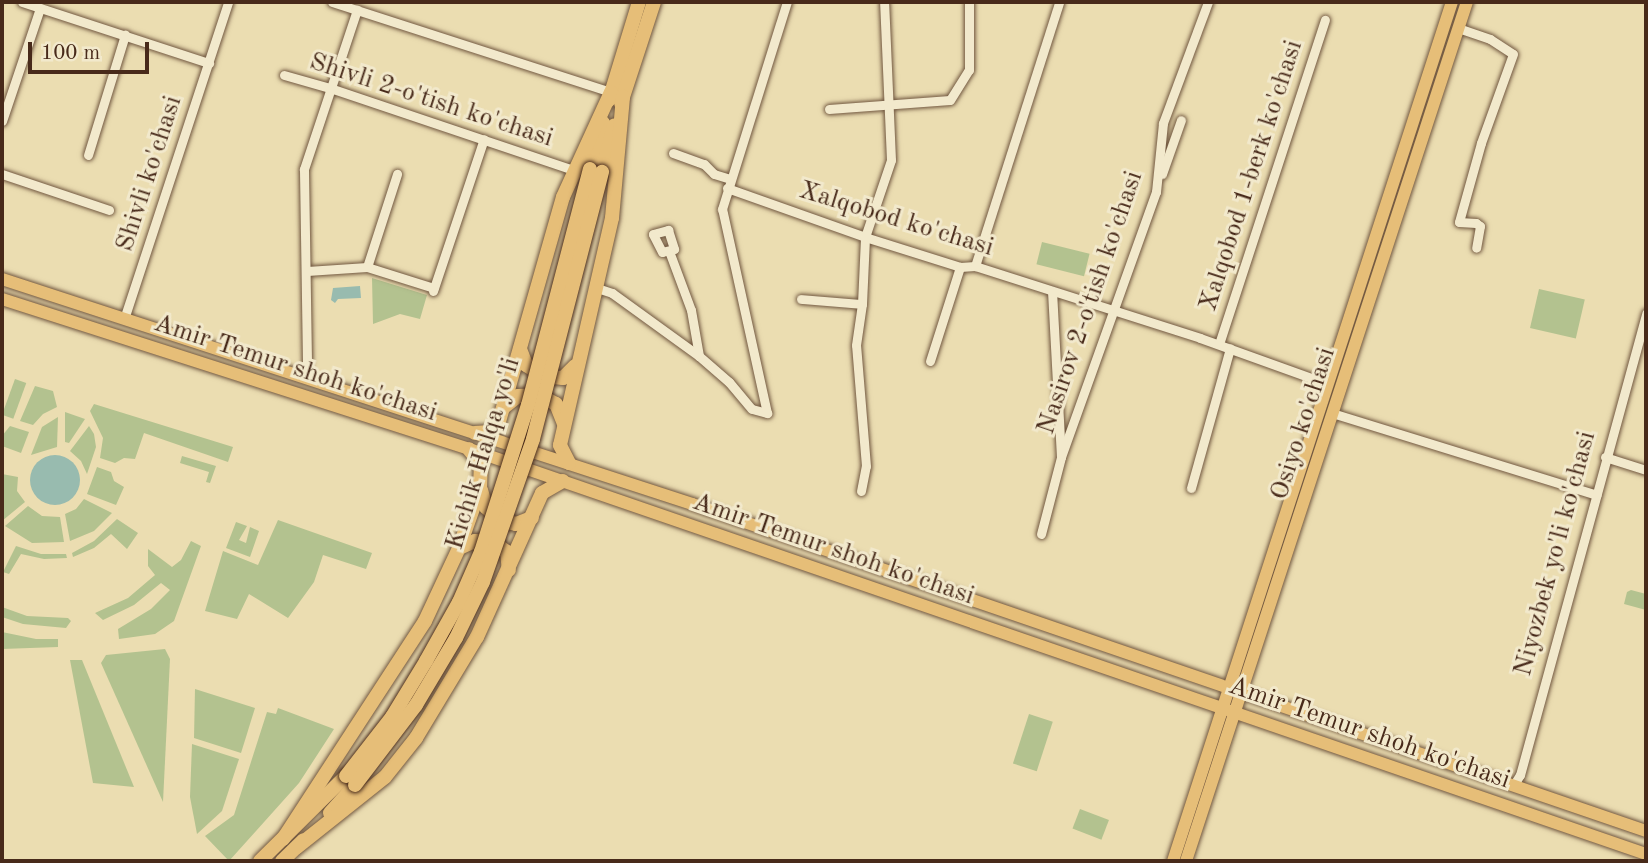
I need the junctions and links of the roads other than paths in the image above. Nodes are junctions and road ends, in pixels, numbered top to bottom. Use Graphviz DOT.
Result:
graph roads {
  1 [pos="22,2"];
  2 [pos="228,2"];
  3 [pos="332,2"];
  4 [pos="639,2"];
  5 [pos="654,2"];
  6 [pos="787,2"];
  7 [pos="884,2"];
  8 [pos="970,2"];
  9 [pos="1059,2"];
  10 [pos="1208,2"];
  11 [pos="1452,2"];
  12 [pos="1466,2"];
  13 [pos="40,8"];
  14 [pos="357,10"];
  15 [pos="1325,20"];
  16 [pos="1458,28"];
  17 [pos="125,36"];
  18 [pos="209,63"];
  19 [pos="284,75"];
  20 [pos="330,88"];
  21 [pos="617,94"];
  22 [pos="891,104"];
  23 [pos="829,109"];
  24 [pos="1181,120"];
  25 [pos="2,121"];
  26 [pos="484,139"];
  27 [pos="673,153"];
  28 [pos="88,155"];
  29 [pos="569,169"];
  30 [pos="2,174"];
  31 [pos="397,174"];
  32 [pos="729,184"];
  33 [pos="1156,192"];
  34 [pos="109,211"];
  35 [pos="866,237"];
  36 [pos="1476,248"];
  37 [pos="670,251"];
  38 [pos="975,266"];
  39 [pos="367,267"];
  40 [pos="960,267"];
  41 [pos="307,271"];
  42 [pos="2,279"];
  43 [pos="597,288"];
  44 [pos="1052,291"];
  45 [pos="2,299"];
  46 [pos="801,299"];
  47 [pos="862,304"];
  48 [pos="1113,309"];
  49 [pos="1646,313"];
  50 [pos="124,319"];
  51 [pos="1644,330"];
  52 [pos="174,335"];
  53 [pos="1219,344"];
  54 [pos="1230,348"];
  55 [pos="520,349"];
  56 [pos="169,352"];
  57 [pos="699,356"];
  58 [pos="930,360"];
  59 [pos="576,365"];
  60 [pos="304,377"];
  61 [pos="1328,384"];
  62 [pos="503,408"];
  63 [pos="1332,413"];
  64 [pos="564,425"];
  65 [pos="474,433"];
  66 [pos="469,449"];
  67 [pos="1061,457"];
  68 [pos="1605,457"];
  69 [pos="569,463"];
  70 [pos="1646,470"];
  71 [pos="563,481"];
  72 [pos="1191,488"];
  73 [pos="481,489"];
  74 [pos="861,491"];
  75 [pos="1598,495"];
  76 [pos="532,518"];
  77 [pos="745,523"];
  78 [pos="1041,534"];
  79 [pos="740,541"];
  80 [pos="459,548"];
  81 [pos="509,571"];
  82 [pos="1064,632"];
  83 [pos="1060,652"];
  84 [pos="1234,691"];
  85 [pos="1228,709"];
  86 [pos="350,781"];
  87 [pos="1513,786"];
  88 [pos="1505,805"];
  89 [pos="1646,831"];
  90 [pos="284,839"];
  91 [pos="297,847"];
  92 [pos="1646,854"];
  93 [pos="260,861"];
  94 [pos="282,861"];
  95 [pos="1173,861"];
  96 [pos="1186,861"];
  1 -- 13 [label="street"];
  2 -- 18 [label="street, Shivli ko'chasi"];
  3 -- 14 [label="street"];
  4 -- 21 [label="highway, Kichik Halqa yo'li"];
  5 -- 21 [label="highway, Kichik Halqa yo'li"];
  6 -- 32 [label="street"];
  7 -- 22 [label="street"];
  8 -- 22 [label="street"];
  9 -- 38 [label="street"];
  10 -- 33 [label="street, Nasirov 2-o'tish ko'chasi"];
  11 -- 61 [label="main road, Osiyo ko'chasi"];
  12 -- 16 [label="main road, Osiyo ko'chasi"];
  13 -- 17 [label="street"];
  13 -- 25 [label="street"];
  14 -- 20 [label="street"];
  14 -- 21 [label="street"];
  15 -- 53 [label="street, Xalqobod 1-berk ko'chasi"];
  16 -- 36 [label="street"];
  16 -- 63 [label="main road, Osiyo ko'chasi"];
  17 -- 18 [label="street"];
  17 -- 28 [label="street"];
  18 -- 50 [label="street, Shivli ko'chasi"];
  19 -- 20 [label="street, Shivli 2-o'tish ko'chasi"];
  20 -- 26 [label="street, Shivli 2-o'tish ko'chasi"];
  20 -- 41 [label="street"];
  21 -- 29 [label="highway"];
  21 -- 43 [label="highway"];
  21 -- 86 [label="highway, Kichik Halqa yo'li, bridge"];
  22 -- 23 [label="street"];
  22 -- 35 [label="street"];
  24 -- 33 [label="street"];
  26 -- 29 [label="street, Shivli 2-o'tish ko'chasi"];
  26 -- 39 [label="street"];
  27 -- 32 [label="street, Xalqobod ko'chasi"];
  29 -- 55 [label="highway"];
  30 -- 34 [label="street"];
  31 -- 39 [label="street"];
  32 -- 35 [label="street, Xalqobod ko'chasi"];
  32 -- 57 [label="street"];
  33 -- 48 [label="street, Nasirov 2-o'tish ko'chasi"];
  35 -- 40 [label="street, Xalqobod ko'chasi"];
  35 -- 47 [label="street"];
  37 -- 57 [label="street"];
  38 -- 40 [label="street, Xalqobod ko'chasi"];
  38 -- 44 [label="street, Xalqobod ko'chasi"];
  39 -- 41 [label="street"];
  40 -- 58 [label="street"];
  41 -- 60 [label="street"];
  42 -- 50 [label="main road, Amir Temur shoh ko'chasi"];
  43 -- 57 [label="street"];
  43 -- 59 [label="highway"];
  44 -- 48 [label="street, Xalqobod ko'chasi"];
  44 -- 67 [label="street"];
  45 -- 56 [label="main road, Amir Temur shoh ko'chasi"];
  46 -- 47 [label="street"];
  47 -- 74 [label="street"];
  48 -- 53 [label="street, Xalqobod ko'chasi"];
  48 -- 67 [label="street, Nasirov 2-o'tish ko'chasi"];
  49 -- 51 [label="street, Niyozbek yo'li ko'chasi"];
  50 -- 52 [label="main road, Amir Temur shoh ko'chasi"];
  51 -- 68 [label="street, Niyozbek yo'li ko'chasi"];
  52 -- 56 [label="main road"];
  52 -- 60 [label="main road, Amir Temur shoh ko'chasi"];
  53 -- 54 [label="street, Xalqobod ko'chasi"];
  54 -- 61 [label="street, Xalqobod ko'chasi"];
  54 -- 72 [label="street"];
  55 -- 59 [label="highway"];
  55 -- 62 [label="highway"];
  56 -- 66 [label="main road, Amir Temur shoh ko'chasi"];
  59 -- 64 [label="highway"];
  60 -- 65 [label="main road, Amir Temur shoh ko'chasi"];
  61 -- 84 [label="main road, Osiyo ko'chasi"];
  62 -- 64 [label="highway"];
  62 -- 65 [label="highway"];
  63 -- 75 [label="street"];
  63 -- 84 [label="main road, Osiyo ko'chasi"];
  64 -- 69 [label="highway"];
  65 -- 69 [label="main road, Amir Temur shoh ko'chasi"];
  66 -- 71 [label="main road, Amir Temur shoh ko'chasi"];
  66 -- 73 [label="highway"];
  67 -- 78 [label="street"];
  68 -- 70 [label="street"];
  68 -- 75 [label="street, Niyozbek yo'li ko'chasi"];
  69 -- 77 [label="main road, Amir Temur shoh ko'chasi"];
  71 -- 76 [label="highway"];
  71 -- 79 [label="main road, Amir Temur shoh ko'chasi"];
  73 -- 76 [label="highway"];
  73 -- 80 [label="highway"];
  75 -- 87 [label="street, Niyozbek yo'li ko'chasi"];
  76 -- 81 [label="highway"];
  77 -- 79 [label="main road"];
  77 -- 82 [label="main road, Amir Temur shoh ko'chasi"];
  79 -- 83 [label="main road, Amir Temur shoh ko'chasi"];
  80 -- 81 [label="highway"];
  80 -- 90 [label="highway"];
  81 -- 91 [label="highway"];
  82 -- 83 [label="main road"];
  82 -- 84 [label="main road, Amir Temur shoh ko'chasi"];
  83 -- 85 [label="main road, Amir Temur shoh ko'chasi"];
  84 -- 85 [label="main road, Osiyo ko'chasi"];
  84 -- 87 [label="main road, Amir Temur shoh ko'chasi"];
  85 -- 88 [label="main road, Amir Temur shoh ko'chasi"];
  85 -- 95 [label="main road, Osiyo ko'chasi"];
  85 -- 96 [label="main road, Osiyo ko'chasi"];
  86 -- 90 [label="highway, Kichik Halqa yo'li"];
  86 -- 91 [label="highway, Kichik Halqa yo'li"];
  87 -- 88 [label="main road, Niyozbek yo'li ko'chasi"];
  87 -- 89 [label="main road, Amir Temur shoh ko'chasi"];
  88 -- 92 [label="main road, Amir Temur shoh ko'chasi"];
  90 -- 93 [label="highway, Kichik Halqa yo'li"];
  91 -- 94 [label="highway, Kichik Halqa yo'li"];
}
